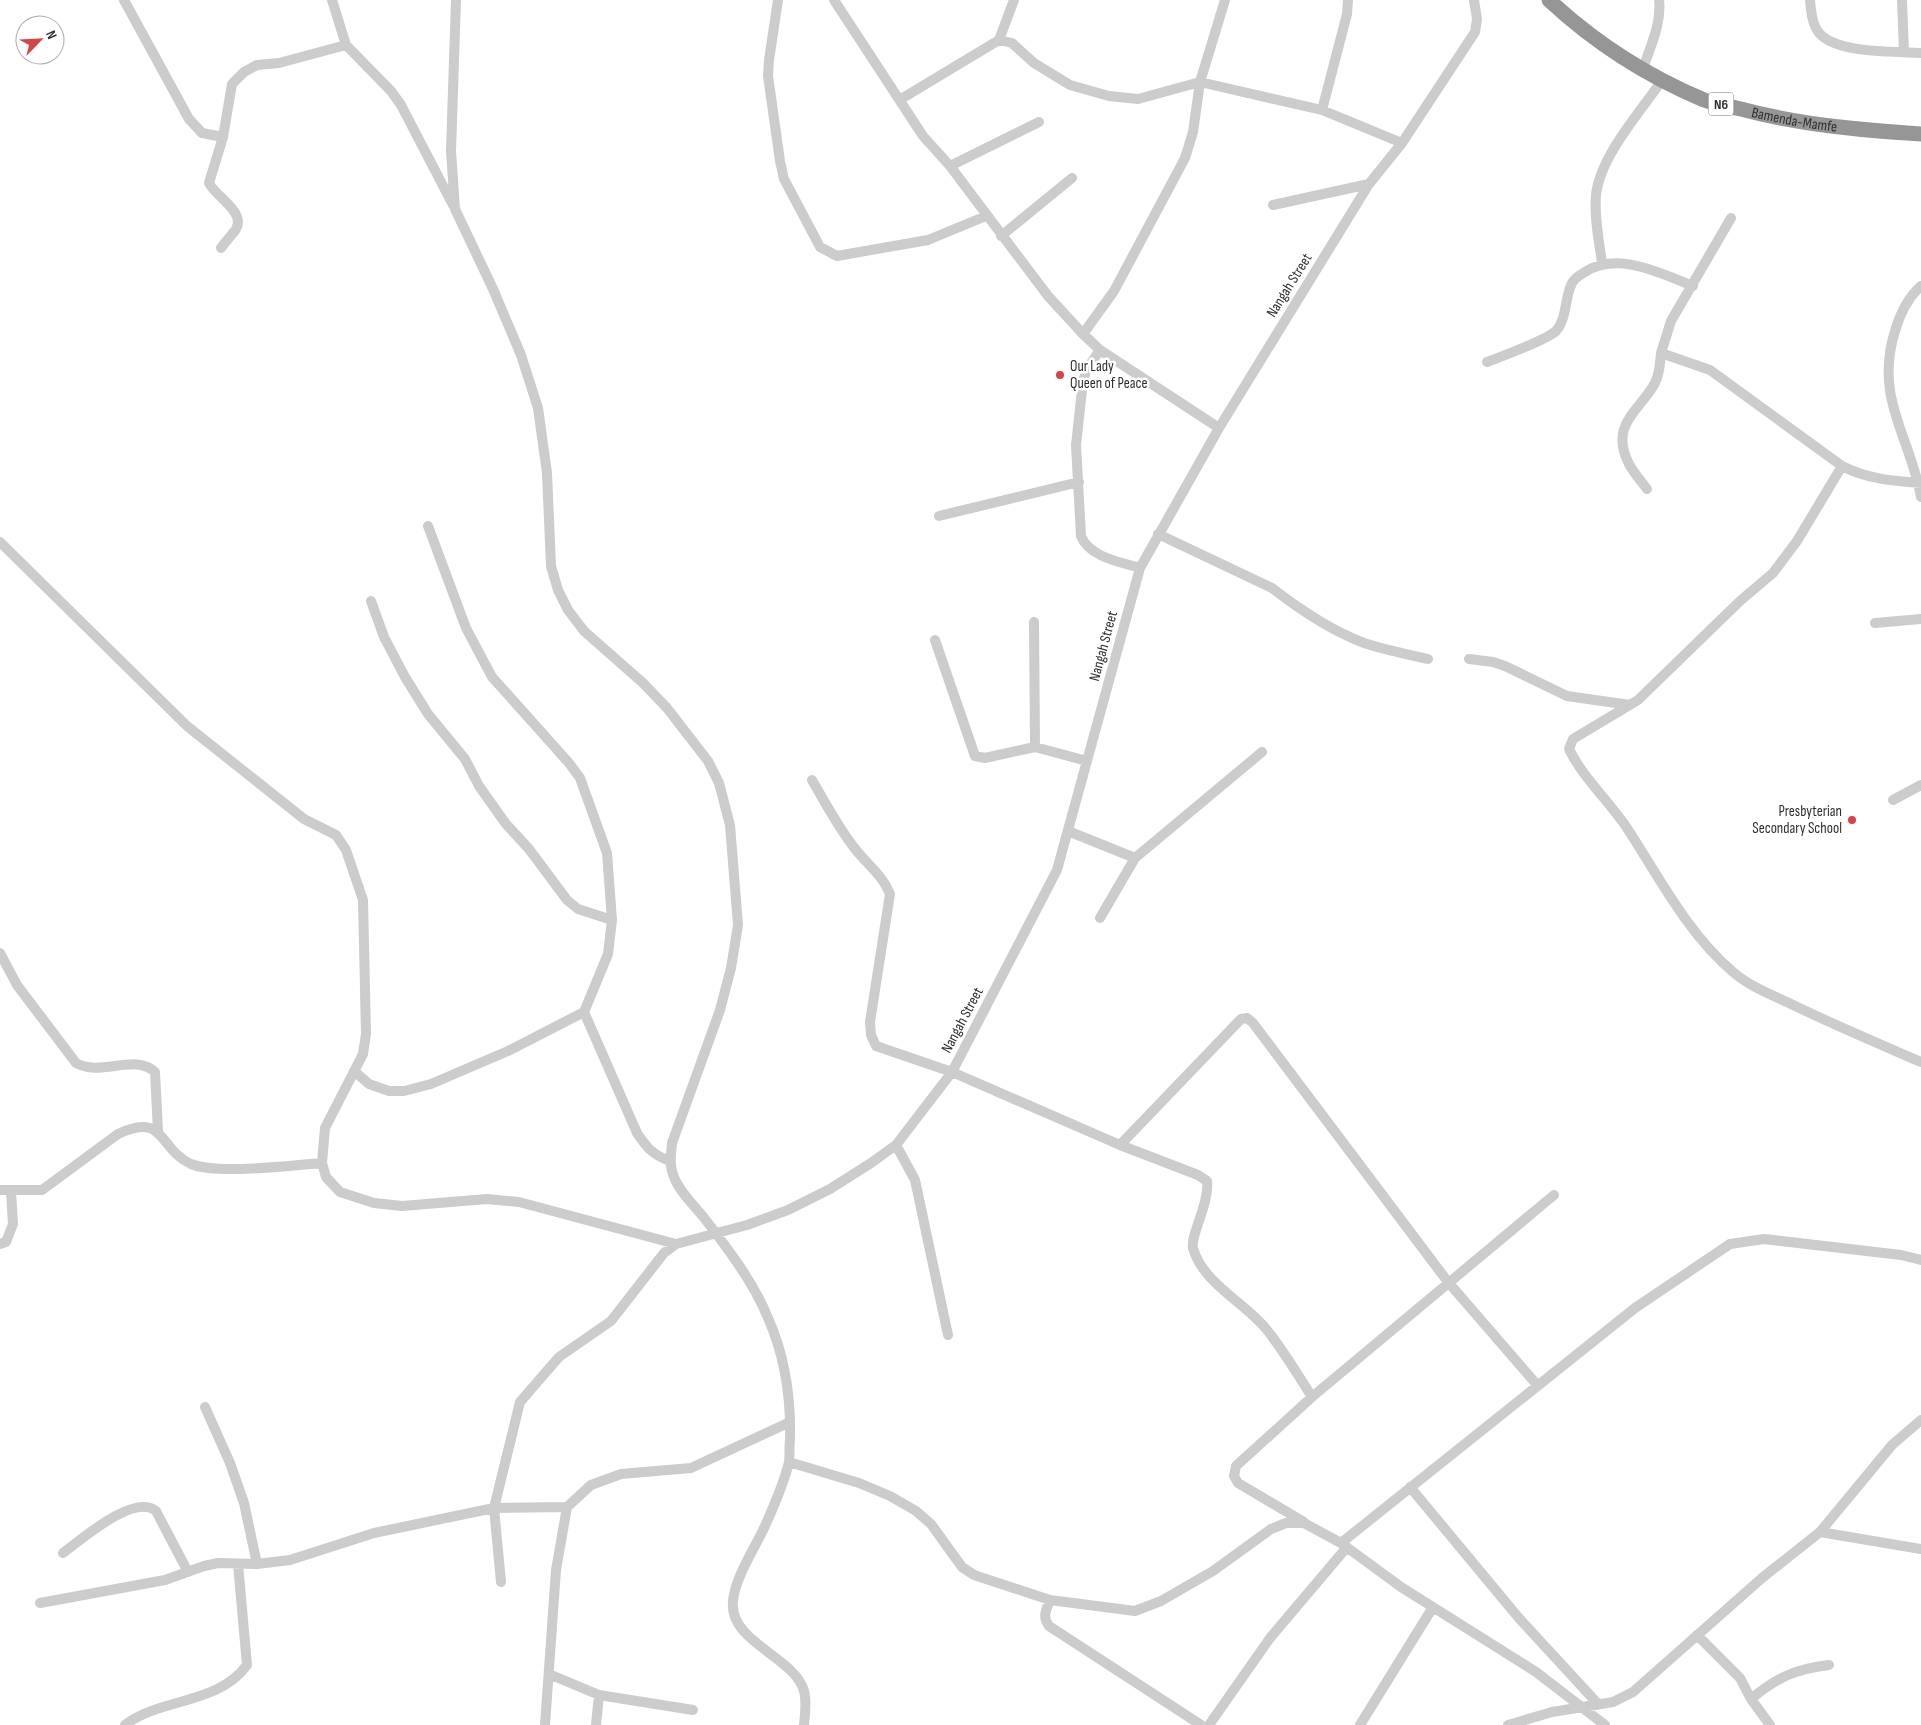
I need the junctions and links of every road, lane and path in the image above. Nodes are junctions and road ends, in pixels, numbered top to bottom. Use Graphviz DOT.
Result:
graph roads {
  1 [pos="124,0"];
  2 [pos="332,0"];
  3 [pos="456,0"];
  4 [pos="778,0"];
  5 [pos="834,0"];
  6 [pos="1014,0"];
  7 [pos="1225,0"];
  8 [pos="1348,0"];
  9 [pos="1474,0"];
  10 [pos="1549,0"];
  11 [pos="1659,0"];
  12 [pos="1810,0"];
  13 [pos="1902,0"];
  14 [pos="999,40"];
  15 [pos="346,45"];
  16 [pos="1904,52"];
  17 [pos="1921,53"];
  18 [pos="1643,69"];
  19 [pos="1662,79"];
  20 [pos="1200,82"];
  21 [pos="902,100"];
  22 [pos="1322,110"];
  23 [pos="1039,122"];
  24 [pos="1921,134"];
  25 [pos="223,137"];
  26 [pos="1402,143"];
  27 [pos="950,166"];
  28 [pos="452,167"];
  29 [pos="433,171"];
  30 [pos="1072,178"];
  31 [pos="1369,184"];
  32 [pos="1273,205"];
  33 [pos="455,209"];
  34 [pos="986,216"];
  35 [pos="1731,218"];
  36 [pos="1001,236"];
  37 [pos="221,248"];
  38 [pos="1602,263"];
  39 [pos="1693,286"];
  40 [pos="1921,286"];
  41 [pos="1083,334"];
  42 [pos="1100,350"];
  43 [pos="1661,353"];
  44 [pos="1486,362"];
  45 [pos="1219,428"];
  46 [pos="1842,466"];
  47 [pos="1079,482"];
  48 [pos="1920,483"];
  49 [pos="1647,489"];
  50 [pos="1921,497"];
  51 [pos="939,516"];
  52 [pos="428,526"];
  53 [pos="1158,534"];
  54 [pos="0,542"];
  55 [pos="1140,568"];
  56 [pos="371,601"];
  57 [pos="1921,620"];
  58 [pos="1034,622"];
  59 [pos="1875,623"];
  60 [pos="935,640"];
  61 [pos="1428,659"];
  62 [pos="1469,659"];
  63 [pos="1630,705"];
  64 [pos="1035,747"];
  65 [pos="1262,752"];
  66 [pos="1087,761"];
  67 [pos="812,780"];
  68 [pos="1921,785"];
  69 [pos="1894,800"];
  70 [pos="1068,831"];
  71 [pos="1135,858"];
  72 [pos="1100,918"];
  73 [pos="612,920"];
  74 [pos="0,953"];
  75 [pos="584,1012"];
  76 [pos="1921,1062"];
  77 [pos="354,1071"];
  78 [pos="952,1072"];
  79 [pos="158,1131"];
  80 [pos="896,1145"];
  81 [pos="1120,1145"];
  82 [pos="670,1162"];
  83 [pos="322,1163"];
  84 [pos="0,1190"];
  85 [pos="11,1192"];
  86 [pos="1554,1195"];
  87 [pos="715,1232"];
  88 [pos="0,1244"];
  89 [pos="676,1244"];
  90 [pos="1921,1260"];
  91 [pos="1448,1282"];
  92 [pos="948,1335"];
  93 [pos="1538,1386"];
  94 [pos="1312,1397"];
  95 [pos="205,1407"];
  96 [pos="1921,1420"];
  97 [pos="790,1422"];
  98 [pos="789,1462"];
  99 [pos="1410,1487"];
  100 [pos="567,1507"];
  101 [pos="494,1508"];
  102 [pos="1304,1522"];
  103 [pos="1820,1532"];
  104 [pos="1344,1545"];
  105 [pos="1921,1549"];
  106 [pos="63,1552"];
  107 [pos="238,1564"];
  108 [pos="256,1564"];
  109 [pos="188,1572"];
  110 [pos="501,1582"];
  111 [pos="1050,1600"];
  112 [pos="40,1604"];
  113 [pos="1433,1607"];
  114 [pos="1698,1635"];
  115 [pos="1829,1664"];
  116 [pos="549,1674"];
  117 [pos="599,1695"];
  118 [pos="1751,1699"];
  119 [pos="1598,1704"];
  120 [pos="1582,1706"];
  121 [pos="692,1710"];
  122 [pos="125,1725"];
  123 [pos="545,1725"];
  124 [pos="596,1725"];
  125 [pos="804,1725"];
  126 [pos="1201,1725"];
  127 [pos="1209,1725"];
  128 [pos="1360,1725"];
  129 [pos="1508,1725"];
  130 [pos="1605,1725"];
  131 [pos="1770,1725"];
  1 -- 25 [label="street"];
  2 -- 15 [label="street"];
  3 -- 28 [label="street"];
  4 -- 34 [label="street"];
  5 -- 21 [label="street"];
  6 -- 14 [label="street"];
  7 -- 20 [label="street"];
  8 -- 22 [label="street"];
  9 -- 26 [label="street, Nangah Street"];
  10 -- 18 [label="highway, Bamenda-Mamfe / N6"];
  11 -- 18 [label="street"];
  12 -- 16 [label="street"];
  13 -- 16 [label="street"];
  14 -- 20 [label="street"];
  14 -- 21 [label="street"];
  15 -- 25 [label="street"];
  15 -- 29 [label="street"];
  16 -- 17 [label="street"];
  18 -- 19 [label="highway, Bamenda-Mamfe / N6"];
  19 -- 24 [label="highway, Bamenda-Mamfe / N6"];
  19 -- 38 [label="street"];
  20 -- 22 [label="street"];
  20 -- 41 [label="street"];
  21 -- 27 [label="street"];
  22 -- 26 [label="street"];
  23 -- 27 [label="street"];
  25 -- 37 [label="street"];
  26 -- 31 [label="street, Nangah Street"];
  27 -- 34 [label="street"];
  28 -- 29 [label="street"];
  28 -- 33 [label="street"];
  29 -- 33 [label="street"];
  30 -- 36 [label="street"];
  31 -- 32 [label="street"];
  31 -- 45 [label="street, Nangah Street"];
  33 -- 82 [label="street"];
  34 -- 36 [label="street"];
  35 -- 39 [label="street"];
  36 -- 41 [label="street"];
  38 -- 39 [label="street"];
  38 -- 44 [label="street"];
  39 -- 43 [label="street"];
  40 -- 48 [label="street"];
  41 -- 42 [label="street"];
  42 -- 45 [label="street"];
  42 -- 47 [label="street"];
  43 -- 46 [label="street"];
  43 -- 49 [label="street"];
  45 -- 53 [label="street, Nangah Street"];
  46 -- 48 [label="street"];
  46 -- 63 [label="street"];
  47 -- 51 [label="street"];
  47 -- 55 [label="street"];
  48 -- 50 [label="street"];
  52 -- 73 [label="street"];
  53 -- 55 [label="street, Nangah Street"];
  53 -- 61 [label="street"];
  54 -- 77 [label="street"];
  55 -- 66 [label="street, Nangah Street"];
  56 -- 73 [label="street"];
  57 -- 59 [label="street"];
  58 -- 64 [label="street"];
  60 -- 64 [label="street"];
  62 -- 63 [label="street"];
  63 -- 76 [label="street"];
  64 -- 66 [label="street"];
  65 -- 71 [label="street"];
  66 -- 70 [label="street, Nangah Street"];
  67 -- 78 [label="street"];
  68 -- 69 [label="street"];
  70 -- 71 [label="street"];
  70 -- 78 [label="street, Nangah Street"];
  71 -- 72 [label="street"];
  73 -- 75 [label="street"];
  74 -- 79 [label="street"];
  75 -- 77 [label="street"];
  75 -- 82 [label="street"];
  77 -- 83 [label="street"];
  78 -- 80 [label="street, Nangah Street"];
  78 -- 81 [label="street"];
  79 -- 83 [label="street"];
  79 -- 85 [label="street"];
  80 -- 87 [label="street, Nangah Street"];
  80 -- 92 [label="street"];
  81 -- 91 [label="street"];
  81 -- 94 [label="street"];
  82 -- 87 [label="street"];
  83 -- 89 [label="street"];
  84 -- 85 [label="street"];
  85 -- 88 [label="street"];
  86 -- 91 [label="street"];
  87 -- 89 [label="street, Nangah Street"];
  87 -- 97 [label="street"];
  89 -- 101 [label="street"];
  90 -- 93 [label="street"];
  91 -- 93 [label="street"];
  91 -- 94 [label="street"];
  93 -- 99 [label="street"];
  94 -- 102 [label="street"];
  95 -- 108 [label="street"];
  96 -- 103 [label="street"];
  97 -- 98 [label="street"];
  97 -- 100 [label="street"];
  98 -- 111 [label="street"];
  98 -- 125 [label="street"];
  99 -- 104 [label="street"];
  99 -- 119 [label="street"];
  100 -- 101 [label="street"];
  100 -- 116 [label="street"];
  101 -- 108 [label="street"];
  101 -- 110 [label="street"];
  102 -- 104 [label="street"];
  102 -- 111 [label="street"];
  103 -- 105 [label="street"];
  103 -- 114 [label="street"];
  104 -- 113 [label="street"];
  104 -- 127 [label="street"];
  106 -- 109 [label="street"];
  107 -- 108 [label="street"];
  107 -- 109 [label="street"];
  107 -- 122 [label="street"];
  109 -- 112 [label="street"];
  111 -- 126 [label="street"];
  113 -- 120 [label="street"];
  113 -- 128 [label="street"];
  114 -- 118 [label="street"];
  114 -- 119 [label="street"];
  115 -- 118 [label="street"];
  116 -- 117 [label="street"];
  116 -- 123 [label="street"];
  117 -- 121 [label="street"];
  117 -- 124 [label="street"];
  118 -- 131 [label="street"];
  119 -- 120 [label="street"];
  120 -- 129 [label="street"];
  120 -- 130 [label="street"];
}
